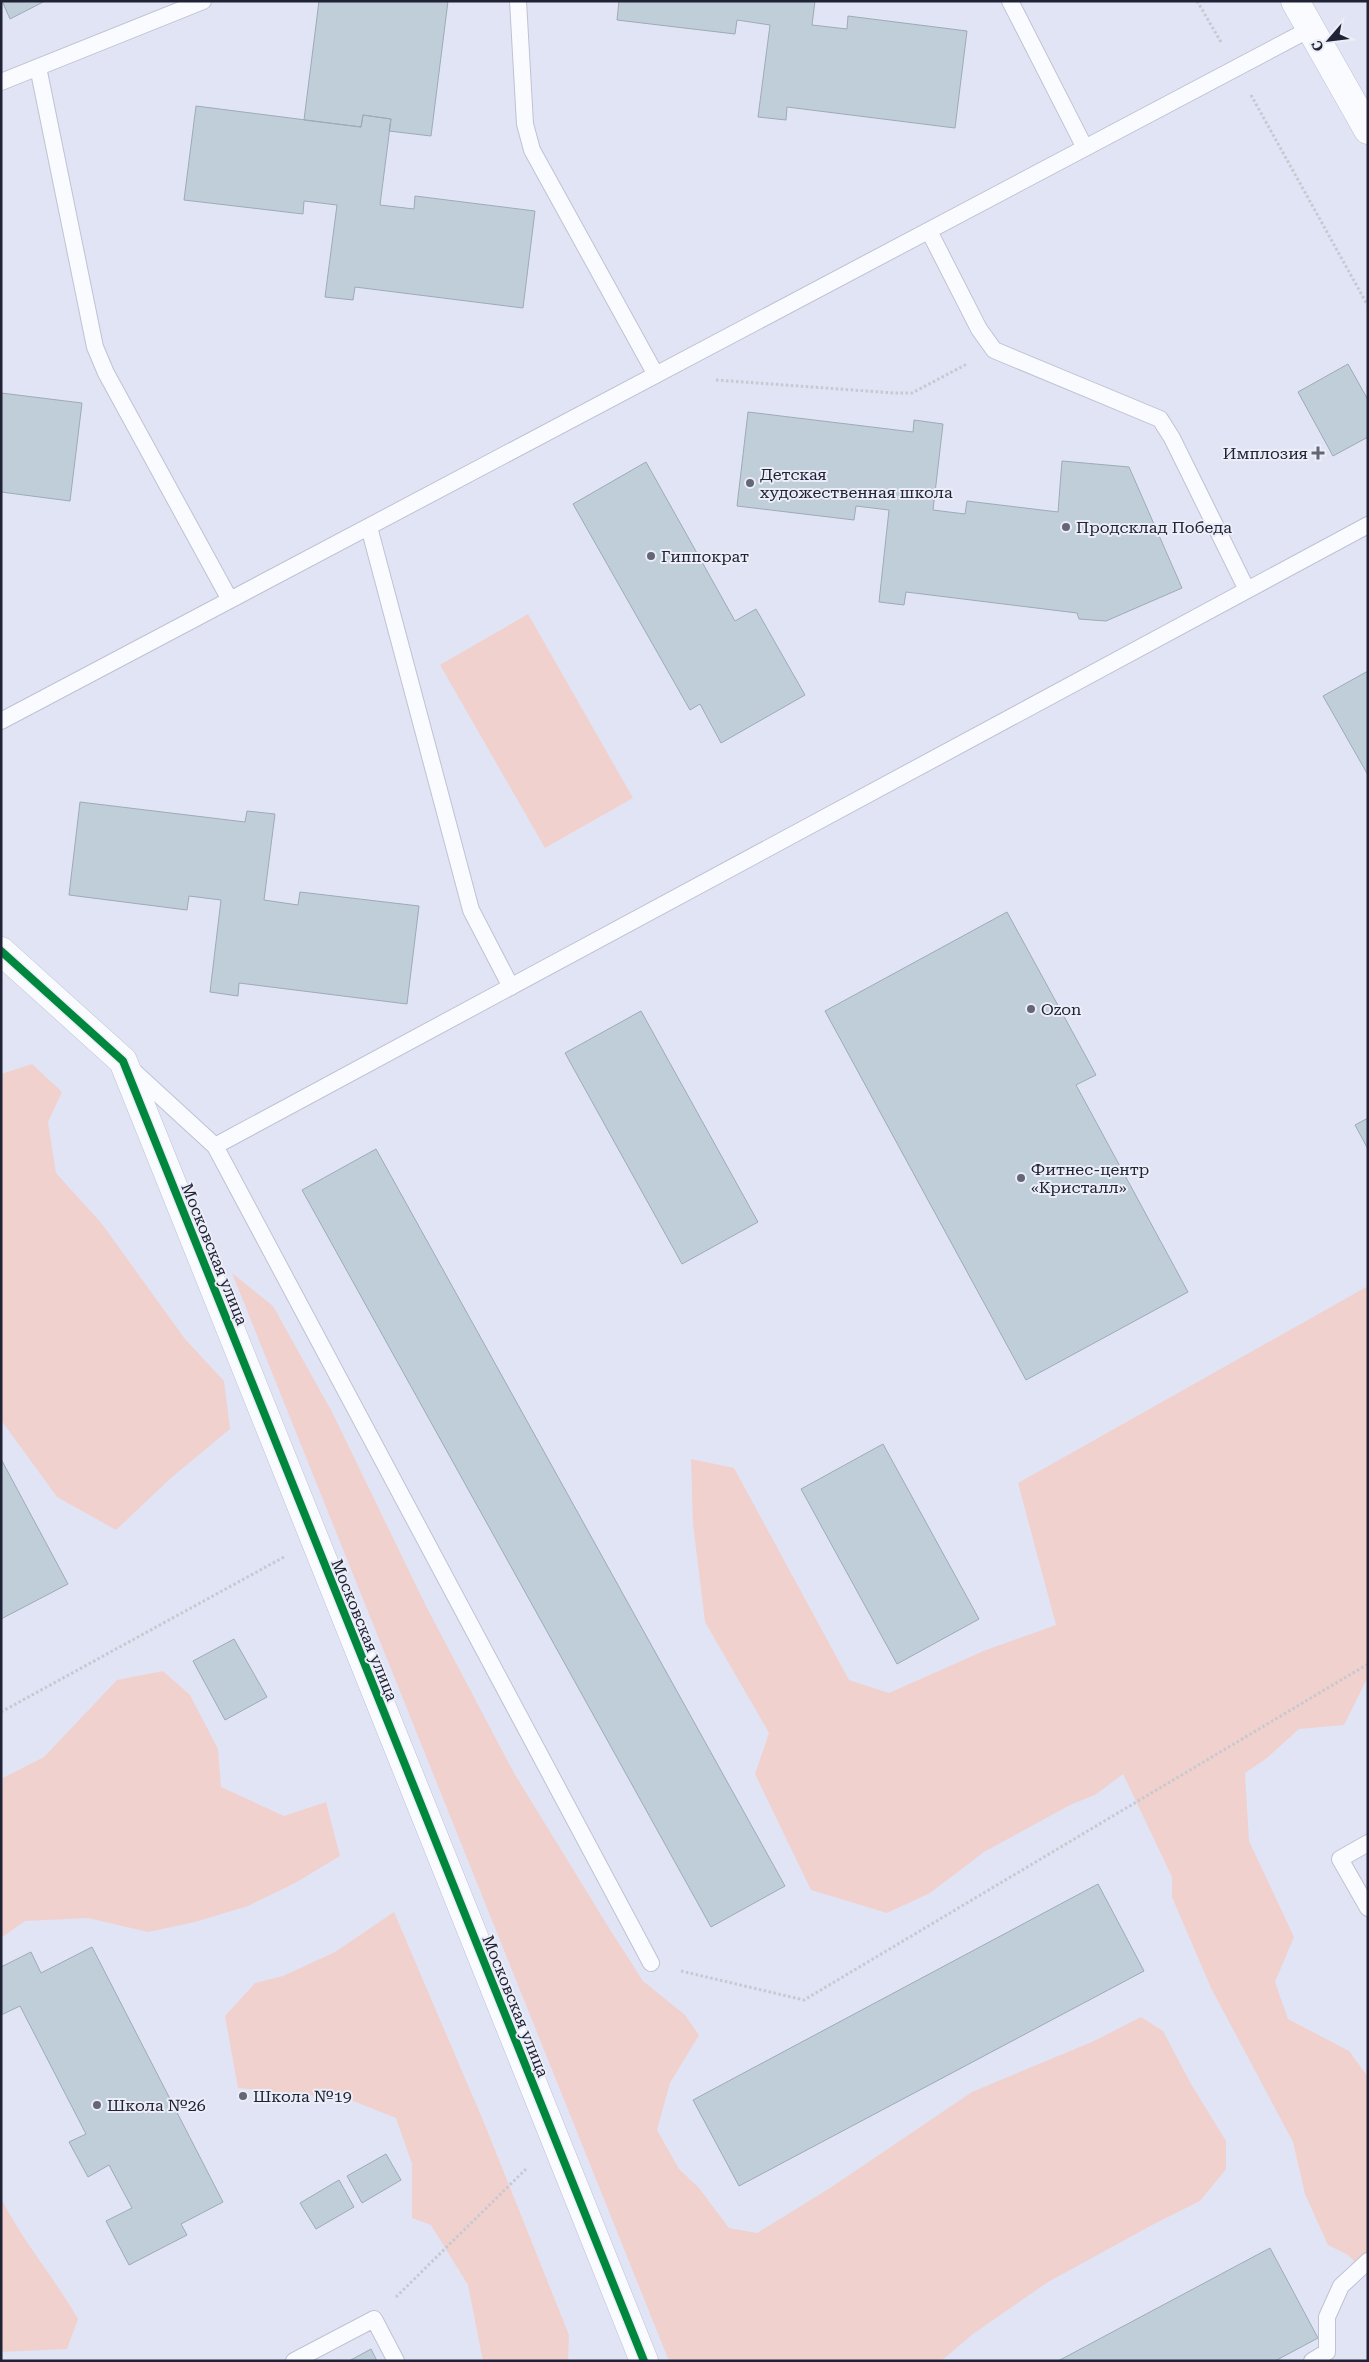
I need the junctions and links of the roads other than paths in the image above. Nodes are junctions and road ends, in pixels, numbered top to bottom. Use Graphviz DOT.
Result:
graph roads {
  1 [pos="203,1"];
  2 [pos="518,1"];
  3 [pos="1010,1"];
  4 [pos="1295,1"];
  5 [pos="1310,28"];
  6 [pos="38,67"];
  7 [pos="1,82"];
  8 [pos="1368,130"];
  9 [pos="1085,148"];
  10 [pos="929,231"];
  11 [pos="656,375"];
  12 [pos="1368,524"];
  13 [pos="369,527"];
  14 [pos="1247,590"];
  15 [pos="230,600"];
  16 [pos="1,721"];
  17 [pos="1,951"];
  18 [pos="511,986"];
  19 [pos="123,1062"];
  20 [pos="216,1146"];
  21 [pos="1368,1843"];
  22 [pos="1368,1908"];
  23 [pos="651,1963"];
  24 [pos="1368,2260"];
  25 [pos="294,2361"];
  26 [pos="396,2361"];
  27 [pos="644,2361"];
  28 [pos="1312,2361"];
  1 -- 6 [label="lane"];
  2 -- 11 [label="lane"];
  3 -- 9 [label="lane"];
  4 -- 5 [label="main road"];
  5 -- 8 [label="main road"];
  5 -- 9 [label="lane"];
  6 -- 7 [label="lane"];
  6 -- 15 [label="lane"];
  9 -- 10 [label="lane"];
  10 -- 11 [label="lane"];
  10 -- 14 [label="lane"];
  11 -- 13 [label="lane"];
  12 -- 14 [label="lane"];
  13 -- 15 [label="lane"];
  13 -- 18 [label="lane"];
  14 -- 18 [label="lane"];
  15 -- 16 [label="lane"];
  17 -- 19 [label="main road, Московская улица"];
  18 -- 20 [label="lane"];
  19 -- 20 [label="lane"];
  19 -- 27 [label="main road, Московская улица"];
  20 -- 23 [label="lane"];
  21 -- 22 [label="lane"];
  24 -- 28 [label="lane"];
  25 -- 26 [label="lane"];
}
